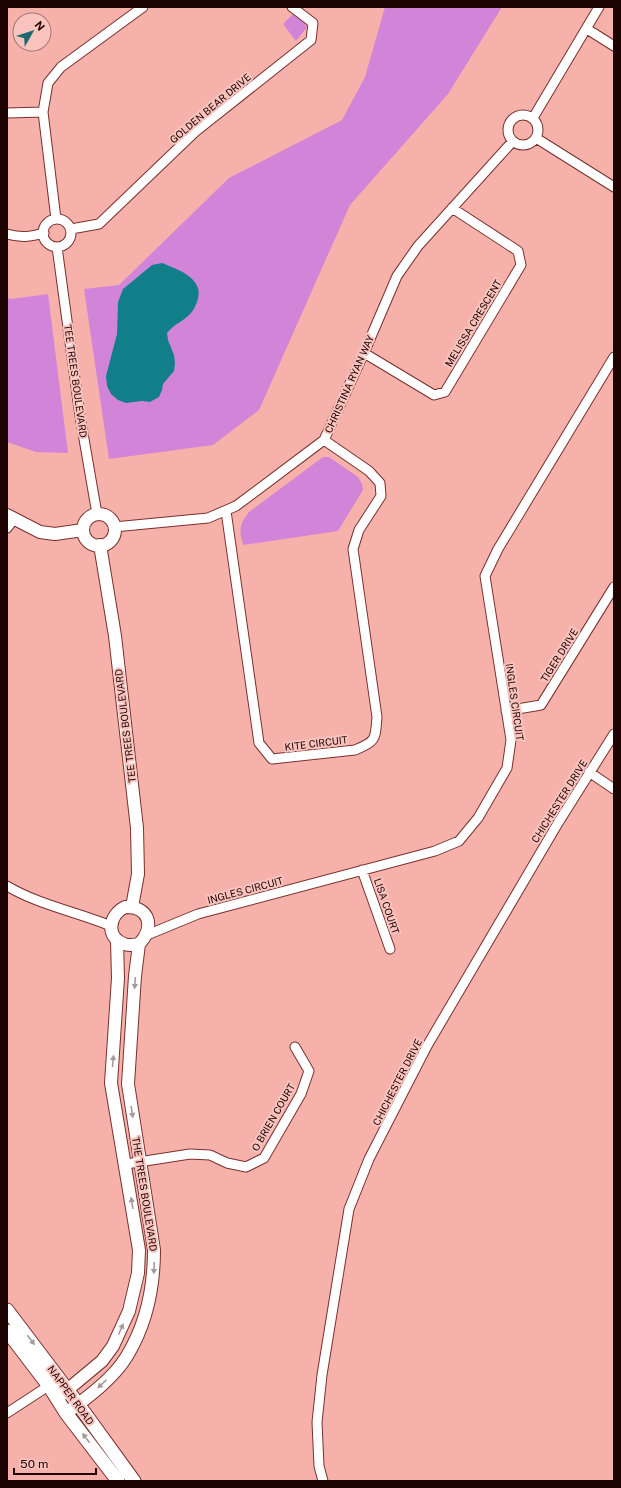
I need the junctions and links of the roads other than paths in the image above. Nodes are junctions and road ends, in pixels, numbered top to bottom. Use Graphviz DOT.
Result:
graph roads {
  1 [pos="143,7"];
  2 [pos="599,7"];
  3 [pos="297,8"];
  4 [pos="587,29"];
  5 [pos="614,46"];
  6 [pos="42,112"];
  7 [pos="7,114"];
  8 [pos="533,118"];
  9 [pos="536,138"];
  10 [pos="513,141"];
  11 [pos="614,187"];
  12 [pos="452,208"];
  13 [pos="56,219"];
  14 [pos="71,230"];
  15 [pos="44,233"];
  16 [pos="7,234"];
  17 [pos="57,247"];
  18 [pos="364,353"];
  19 [pos="614,357"];
  20 [pos="324,440"];
  21 [pos="226,511"];
  22 [pos="97,514"];
  23 [pos="9,521"];
  24 [pos="114,527"];
  25 [pos="83,530"];
  26 [pos="100,546"];
  27 [pos="614,587"];
  28 [pos="506,711"];
  29 [pos="614,734"];
  30 [pos="589,772"];
  31 [pos="614,789"];
  32 [pos="362,870"];
  33 [pos="7,886"];
  34 [pos="132,907"];
  35 [pos="111,926"];
  36 [pos="143,939"];
  37 [pos="117,940"];
  38 [pos="390,948"];
  39 [pos="295,1047"];
  40 [pos="140,1162"];
  41 [pos="126,1164"];
  42 [pos="7,1310"];
  43 [pos="7,1331"];
  44 [pos="54,1382"];
  45 [pos="62,1394"];
  46 [pos="78,1404"];
  47 [pos="7,1413"];
  48 [pos="66,1413"];
  49 [pos="118,1481"];
  50 [pos="134,1481"];
  51 [pos="323,1481"];
  1 -- 6 [label="street"];
  2 -- 4 [label="street"];
  3 -- 14 [label="street, GOLDEN BEAR DRIVE"];
  4 -- 5 [label="street"];
  4 -- 8 [label="street"];
  6 -- 7 [label="street"];
  6 -- 13 [label="street"];
  8 -- 9 [label="street"];
  8 -- 10 [label="street"];
  9 -- 10 [label="street"];
  9 -- 11 [label="street"];
  10 -- 12 [label="street, CHRISTINA RYAN WAY"];
  12 -- 18 [label="street, CHRISTINA RYAN WAY"];
  12 -- 18 [label="street, MELISSA CRESCENT"];
  13 -- 14 [label="street"];
  13 -- 15 [label="street"];
  14 -- 17 [label="street"];
  15 -- 16 [label="street"];
  15 -- 17 [label="street"];
  17 -- 22 [label="street, TEE TREES BOULEVARD"];
  18 -- 20 [label="street, CHRISTINA RYAN WAY"];
  19 -- 28 [label="street, INGLES CIRCUIT"];
  20 -- 21 [label="street, CHRISTINA RYAN WAY"];
  20 -- 21 [label="street, KITE CIRCUIT"];
  21 -- 24 [label="street, CHRISTINA RYAN WAY"];
  22 -- 24 [label="street"];
  22 -- 25 [label="street"];
  23 -- 25 [label="street"];
  24 -- 26 [label="street"];
  25 -- 26 [label="street"];
  26 -- 34 [label="street, TEE TREES BOULEVARD"];
  27 -- 28 [label="street, TIGER DRIVE"];
  28 -- 32 [label="street, INGLES CIRCUIT"];
  29 -- 30 [label="street, CHICHESTER DRIVE"];
  30 -- 31 [label="street"];
  30 -- 51 [label="street, CHICHESTER DRIVE"];
  32 -- 36 [label="street, INGLES CIRCUIT"];
  32 -- 38 [label="street, LISA COURT"];
  33 -- 35 [label="street"];
  34 -- 35 [label="street"];
  34 -- 36 [label="street"];
  35 -- 37 [label="street"];
  36 -- 37 [label="street"];
  36 -- 40 [label="street, THE TREES BOULEVARD, one-way"];
  41 -- 37 [label="street, THE TREES BOULEVARD, one-way"];
  39 -- 40 [label="street, O BRIEN COURT"];
  40 -- 41 [label="street, O BRIEN COURT"];
  40 -- 46 [label="street, THE TREES BOULEVARD, one-way"];
  45 -- 41 [label="street, THE TREES BOULEVARD, one-way"];
  42 -- 44 [label="main road, NAPPER ROAD, one-way"];
  43 -- 44 [label="main road, NAPPER ROAD"];
  44 -- 45 [label="main road, NAPPER ROAD"];
  44 -- 47 [label="street"];
  45 -- 46 [label="main road, NAPPER ROAD"];
  45 -- 48 [label="main road, NAPPER ROAD"];
  46 -- 48 [label="street, THE TREES BOULEVARD"];
  46 -- 50 [label="main road, NAPPER ROAD"];
  49 -- 48 [label="main road, NAPPER ROAD, one-way"];
}
